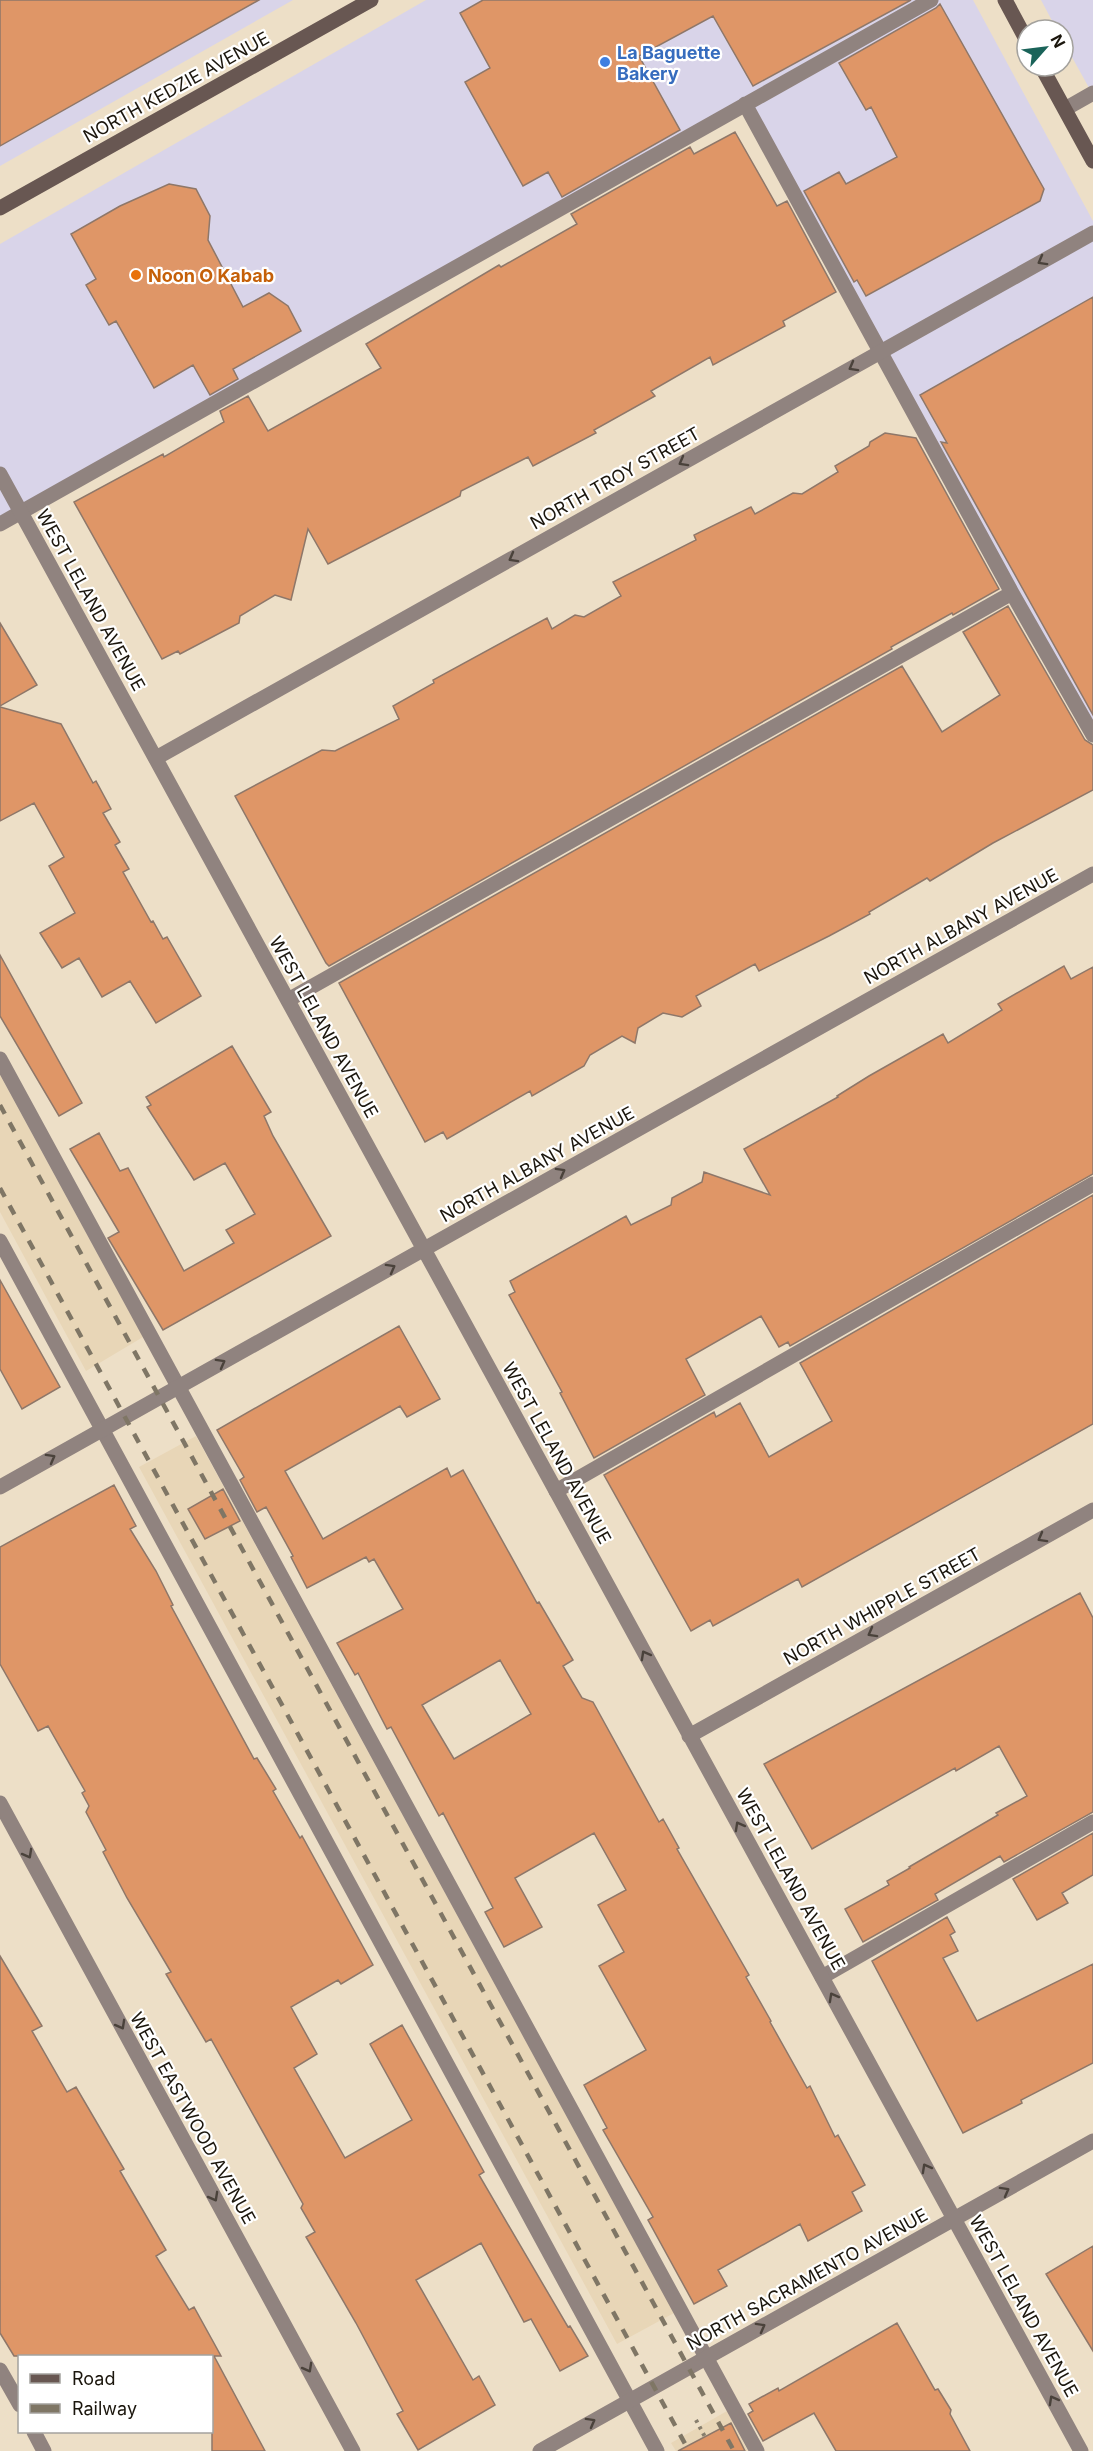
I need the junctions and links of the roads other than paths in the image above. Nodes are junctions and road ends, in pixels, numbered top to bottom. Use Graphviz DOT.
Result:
graph roads {
  1 [pos="371,0"];
  2 [pos="931,0"];
  3 [pos="1005,0"];
  4 [pos="1015,19"];
  5 [pos="1048,78"];
  6 [pos="1093,93"];
  7 [pos="745,104"];
  8 [pos="1065,109"];
  9 [pos="1093,161"];
  10 [pos="0,208"];
  11 [pos="1093,233"];
  12 [pos="882,351"];
  13 [pos="0,474"];
  14 [pos="21,511"];
  15 [pos="0,524"];
  16 [pos="1012,593"];
  17 [pos="1093,735"];
  18 [pos="156,758"];
  19 [pos="1093,874"];
  20 [pos="288,1000"];
  21 [pos="0,1059"];
  22 [pos="1093,1184"];
  23 [pos="0,1241"];
  24 [pos="424,1250"];
  25 [pos="178,1387"];
  26 [pos="103,1429"];
  27 [pos="0,1487"];
  28 [pos="556,1491"];
  29 [pos="1093,1510"];
  30 [pos="689,1736"];
  31 [pos="0,1803"];
  32 [pos="1093,1822"];
  33 [pos="822,1977"];
  34 [pos="1093,2141"];
  35 [pos="954,2219"];
  36 [pos="705,2358"];
  37 [pos="0,2370"];
  38 [pos="630,2401"];
  39 [pos="18,2402"];
  40 [pos="35,2433"];
  41 [pos="45,2451"];
  42 [pos="353,2451"];
  43 [pos="540,2451"];
  44 [pos="657,2451"];
  45 [pos="757,2451"];
  46 [pos="1081,2451"];
  1 -- 10 [label="main road, NORTH KEDZIE AVENUE"];
  2 -- 7 [label="street"];
  3 -- 4 [label="main road"];
  5 -- 8 [label="main road"];
  6 -- 8 [label="street"];
  7 -- 12 [label="street"];
  7 -- 14 [label="street"];
  8 -- 9 [label="main road"];
  11 -- 12 [label="street, NORTH TROY STREET, one-way"];
  12 -- 16 [label="street"];
  12 -- 18 [label="street, NORTH TROY STREET, one-way"];
  13 -- 14 [label="street, WEST LELAND AVENUE"];
  14 -- 15 [label="street"];
  14 -- 18 [label="street, WEST LELAND AVENUE"];
  16 -- 17 [label="street"];
  16 -- 20 [label="street"];
  18 -- 20 [label="street, WEST LELAND AVENUE"];
  24 -- 19 [label="street, NORTH ALBANY AVENUE, one-way"];
  20 -- 24 [label="street, WEST LELAND AVENUE"];
  21 -- 25 [label="street"];
  22 -- 28 [label="street"];
  23 -- 26 [label="street"];
  25 -- 24 [label="street, NORTH ALBANY AVENUE, one-way"];
  24 -- 28 [label="street, WEST LELAND AVENUE"];
  25 -- 26 [label="street, NORTH ALBANY AVENUE"];
  25 -- 36 [label="street"];
  27 -- 26 [label="street, NORTH ALBANY AVENUE, one-way"];
  26 -- 38 [label="street"];
  30 -- 28 [label="street, WEST LELAND AVENUE, one-way"];
  29 -- 30 [label="street, NORTH WHIPPLE STREET, one-way"];
  33 -- 30 [label="street, WEST LELAND AVENUE, one-way"];
  31 -- 42 [label="street, WEST EASTWOOD AVENUE, one-way"];
  32 -- 33 [label="street"];
  35 -- 33 [label="street, WEST LELAND AVENUE, one-way"];
  35 -- 34 [label="street, NORTH SACRAMENTO AVENUE, one-way"];
  36 -- 35 [label="street, NORTH SACRAMENTO AVENUE, one-way"];
  46 -- 35 [label="street, WEST LELAND AVENUE, one-way"];
  36 -- 38 [label="street, NORTH SACRAMENTO AVENUE"];
  36 -- 45 [label="street"];
  37 -- 39 [label="street"];
  43 -- 38 [label="street, NORTH SACRAMENTO AVENUE, one-way"];
  38 -- 44 [label="street"];
  40 -- 41 [label="street"];
}
